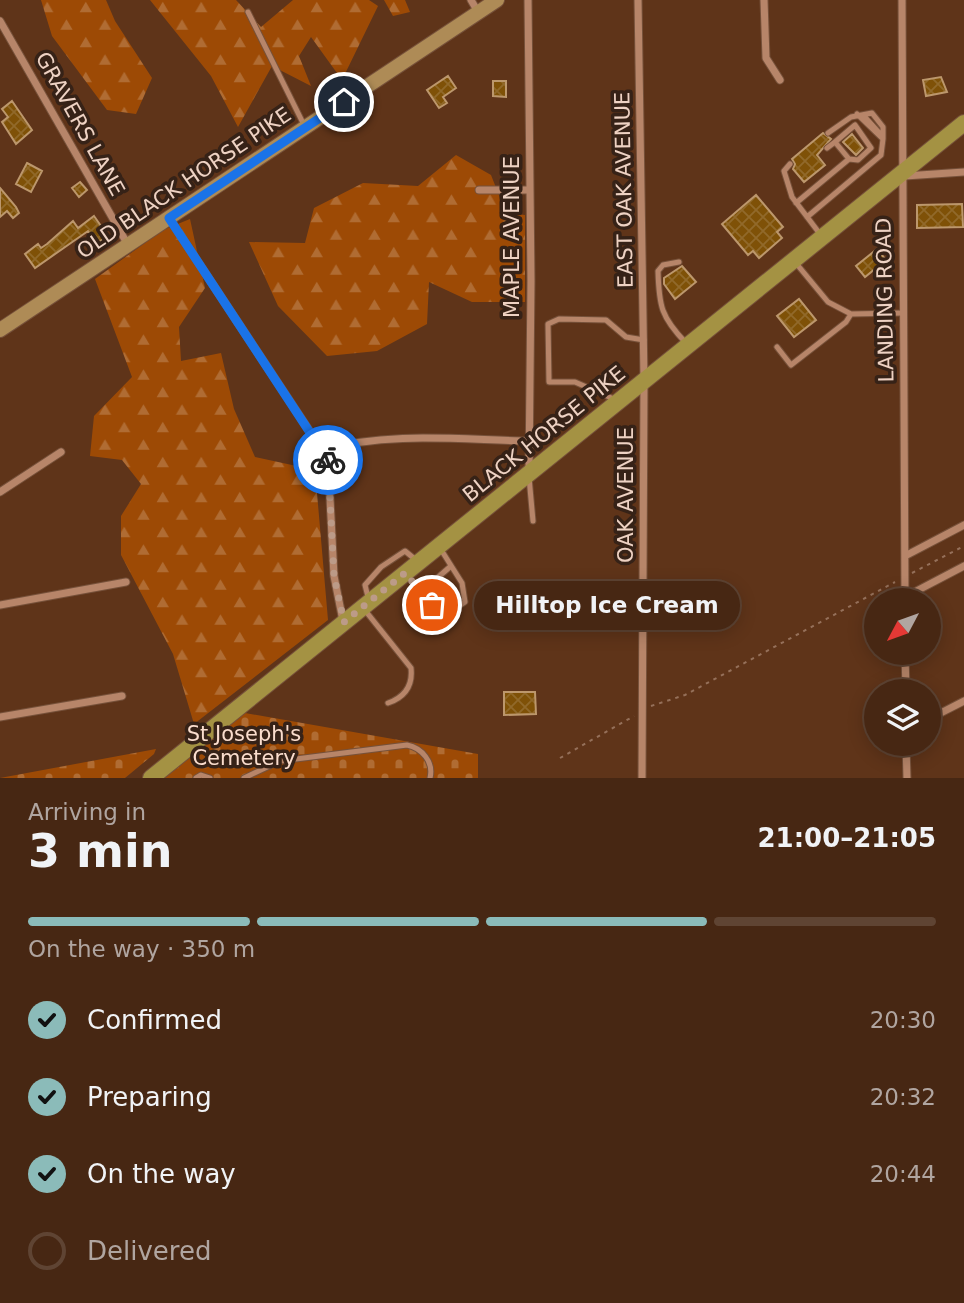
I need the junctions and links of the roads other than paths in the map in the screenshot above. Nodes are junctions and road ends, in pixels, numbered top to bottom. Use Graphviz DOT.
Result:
graph roads {
  1 [pos="497,0"];
  2 [pos="528,0"];
  3 [pos="638,0"];
  4 [pos="764,0"];
  5 [pos="902,0"];
  6 [pos="475,6"];
  7 [pos="248,12"];
  8 [pos="0,21"];
  9 [pos="780,80"];
  10 [pos="858,114"];
  11 [pos="964,123"];
  12 [pos="306,128"];
  13 [pos="828,133"];
  14 [pos="866,138"];
  15 [pos="883,139"];
  16 [pos="835,142"];
  17 [pos="860,143"];
  18 [pos="827,148"];
  19 [pos="848,154"];
  20 [pos="790,164"];
  21 [pos="964,172"];
  22 [pos="901,176"];
  23 [pos="479,190"];
  24 [pos="529,190"];
  25 [pos="796,202"];
  26 [pos="169,218"];
  27 [pos="807,218"];
  28 [pos="822,237"];
  29 [pos="128,245"];
  30 [pos="793,260"];
  31 [pos="679,262"];
  32 [pos="903,313"];
  33 [pos="851,314"];
  34 [pos="0,330"];
  35 [pos="644,340"];
  36 [pos="688,345"];
  37 [pos="777,347"];
  38 [pos="644,380"];
  39 [pos="618,402"];
  40 [pos="529,441"];
  41 [pos="323,450"];
  42 [pos="61,452"];
  43 [pos="529,474"];
  44 [pos="0,492"];
  45 [pos="533,521"];
  46 [pos="964,525"];
  47 [pos="439,546"];
  48 [pos="905,556"];
  49 [pos="418,562"];
  50 [pos="452,566"];
  51 [pos="964,566"];
  52 [pos="405,573"];
  53 [pos="127,582"];
  54 [pos="905,588"];
  55 [pos="925,588"];
  56 [pos="421,592"];
  57 [pos="366,604"];
  58 [pos="0,605"];
  59 [pos="344,622"];
  60 [pos="122,696"];
  61 [pos="964,701"];
  62 [pos="388,702"];
  63 [pos="941,713"];
  64 [pos="0,717"];
  65 [pos="906,756"];
  66 [pos="151,778"];
  67 [pos="197,778"];
  68 [pos="210,778"];
  69 [pos="244,778"];
  70 [pos="430,778"];
  71 [pos="642,778"];
  72 [pos="907,778"];
  1 -- 6 [label="street, OLD BLACK HORSE PIKE"];
  2 -- 24 [label="street, MAPLE AVENUE"];
  3 -- 35 [label="street, EAST OAK AVENUE"];
  4 -- 9 [label="street"];
  5 -- 22 [label="street, LANDING ROAD"];
  6 -- 12 [label="street, OLD BLACK HORSE PIKE"];
  7 -- 12 [label="lane"];
  8 -- 29 [label="street, GRAVERS LANE"];
  10 -- 13 [label="lane"];
  10 -- 15 [label="lane"];
  10 -- 15 [label="lane"];
  11 -- 22 [label="main road, BLACK HORSE PIKE"];
  12 -- 26 [label="street, OLD BLACK HORSE PIKE"];
  14 -- 16 [label="lane"];
  14 -- 17 [label="lane"];
  14 -- 19 [label="lane"];
  15 -- 27 [label="lane"];
  16 -- 18 [label="lane"];
  16 -- 19 [label="lane"];
  19 -- 25 [label="lane"];
  20 -- 25 [label="lane"];
  21 -- 22 [label="street"];
  22 -- 28 [label="main road, BLACK HORSE PIKE"];
  22 -- 32 [label="street, LANDING ROAD"];
  23 -- 24 [label="street"];
  24 -- 40 [label="street, MAPLE AVENUE"];
  25 -- 27 [label="lane"];
  26 -- 29 [label="street, OLD BLACK HORSE PIKE"];
  26 -- 41 [label="street"];
  27 -- 28 [label="lane"];
  28 -- 30 [label="main road, BLACK HORSE PIKE"];
  29 -- 34 [label="street, OLD BLACK HORSE PIKE"];
  30 -- 33 [label="lane"];
  30 -- 36 [label="main road, BLACK HORSE PIKE"];
  31 -- 36 [label="lane"];
  32 -- 33 [label="lane"];
  32 -- 48 [label="street, LANDING ROAD"];
  33 -- 37 [label="lane"];
  35 -- 38 [label="street, EAST OAK AVENUE"];
  35 -- 39 [label="lane"];
  36 -- 38 [label="main road, BLACK HORSE PIKE"];
  38 -- 39 [label="main road, BLACK HORSE PIKE"];
  38 -- 71 [label="street, OAK AVENUE"];
  39 -- 43 [label="main road, BLACK HORSE PIKE"];
  40 -- 41 [label="street"];
  40 -- 43 [label="street, MAPLE AVENUE"];
  41 -- 59 [label="street"];
  42 -- 44 [label="street"];
  43 -- 45 [label="lane"];
  43 -- 47 [label="main road, BLACK HORSE PIKE"];
  46 -- 48 [label="street"];
  47 -- 49 [label="main road, BLACK HORSE PIKE"];
  47 -- 50 [label="lane"];
  48 -- 54 [label="street, LANDING ROAD"];
  49 -- 52 [label="main road, BLACK HORSE PIKE"];
  49 -- 57 [label="lane"];
  50 -- 56 [label="lane"];
  50 -- 56 [label="lane"];
  51 -- 55 [label="street"];
  52 -- 56 [label="lane"];
  52 -- 57 [label="main road, BLACK HORSE PIKE"];
  53 -- 58 [label="street"];
  57 -- 59 [label="main road, BLACK HORSE PIKE"];
  57 -- 62 [label="lane"];
  59 -- 66 [label="main road, BLACK HORSE PIKE"];
  60 -- 64 [label="street"];
  61 -- 63 [label="street"];
  65 -- 72 [label="street"];
  67 -- 68 [label="lane"];
  69 -- 70 [label="lane"];
}
